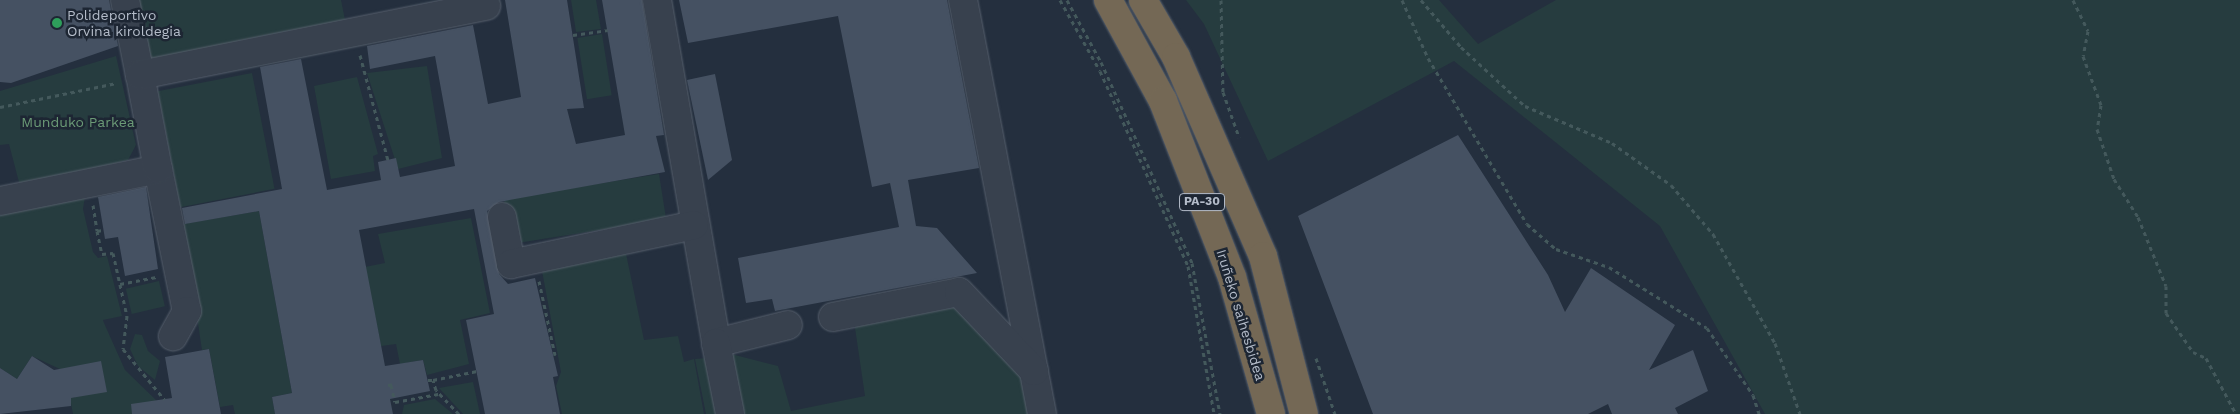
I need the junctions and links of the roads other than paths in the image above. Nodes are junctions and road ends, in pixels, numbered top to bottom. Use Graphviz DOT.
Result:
graph roads {
  1 [pos="125,0"];
  2 [pos="657,0"];
  3 [pos="963,0"];
  4 [pos="1108,0"];
  5 [pos="1143,0"];
  6 [pos="486,6"];
  7 [pos="130,81"];
  8 [pos="158,169"];
  9 [pos="0,201"];
  10 [pos="502,217"];
  11 [pos="694,225"];
  12 [pos="833,317"];
  13 [pos="788,325"];
  14 [pos="173,336"];
  15 [pos="716,343"];
  16 [pos="1034,371"];
  17 [pos="730,414"];
  18 [pos="1042,414"];
  19 [pos="1271,414"];
  20 [pos="1304,414"];
  1 -- 7 [label="lane"];
  2 -- 11 [label="lane"];
  3 -- 16 [label="lane"];
  4 -- 19 [label="highway, Iruñeko saihesbidea / PA-30"];
  5 -- 20 [label="highway, PA-30"];
  6 -- 7 [label="lane"];
  7 -- 8 [label="lane"];
  8 -- 9 [label="lane"];
  8 -- 14 [label="lane"];
  10 -- 11 [label="lane"];
  11 -- 15 [label="lane"];
  12 -- 16 [label="lane"];
  13 -- 15 [label="lane"];
  15 -- 17 [label="lane"];
  16 -- 18 [label="lane"];
}
